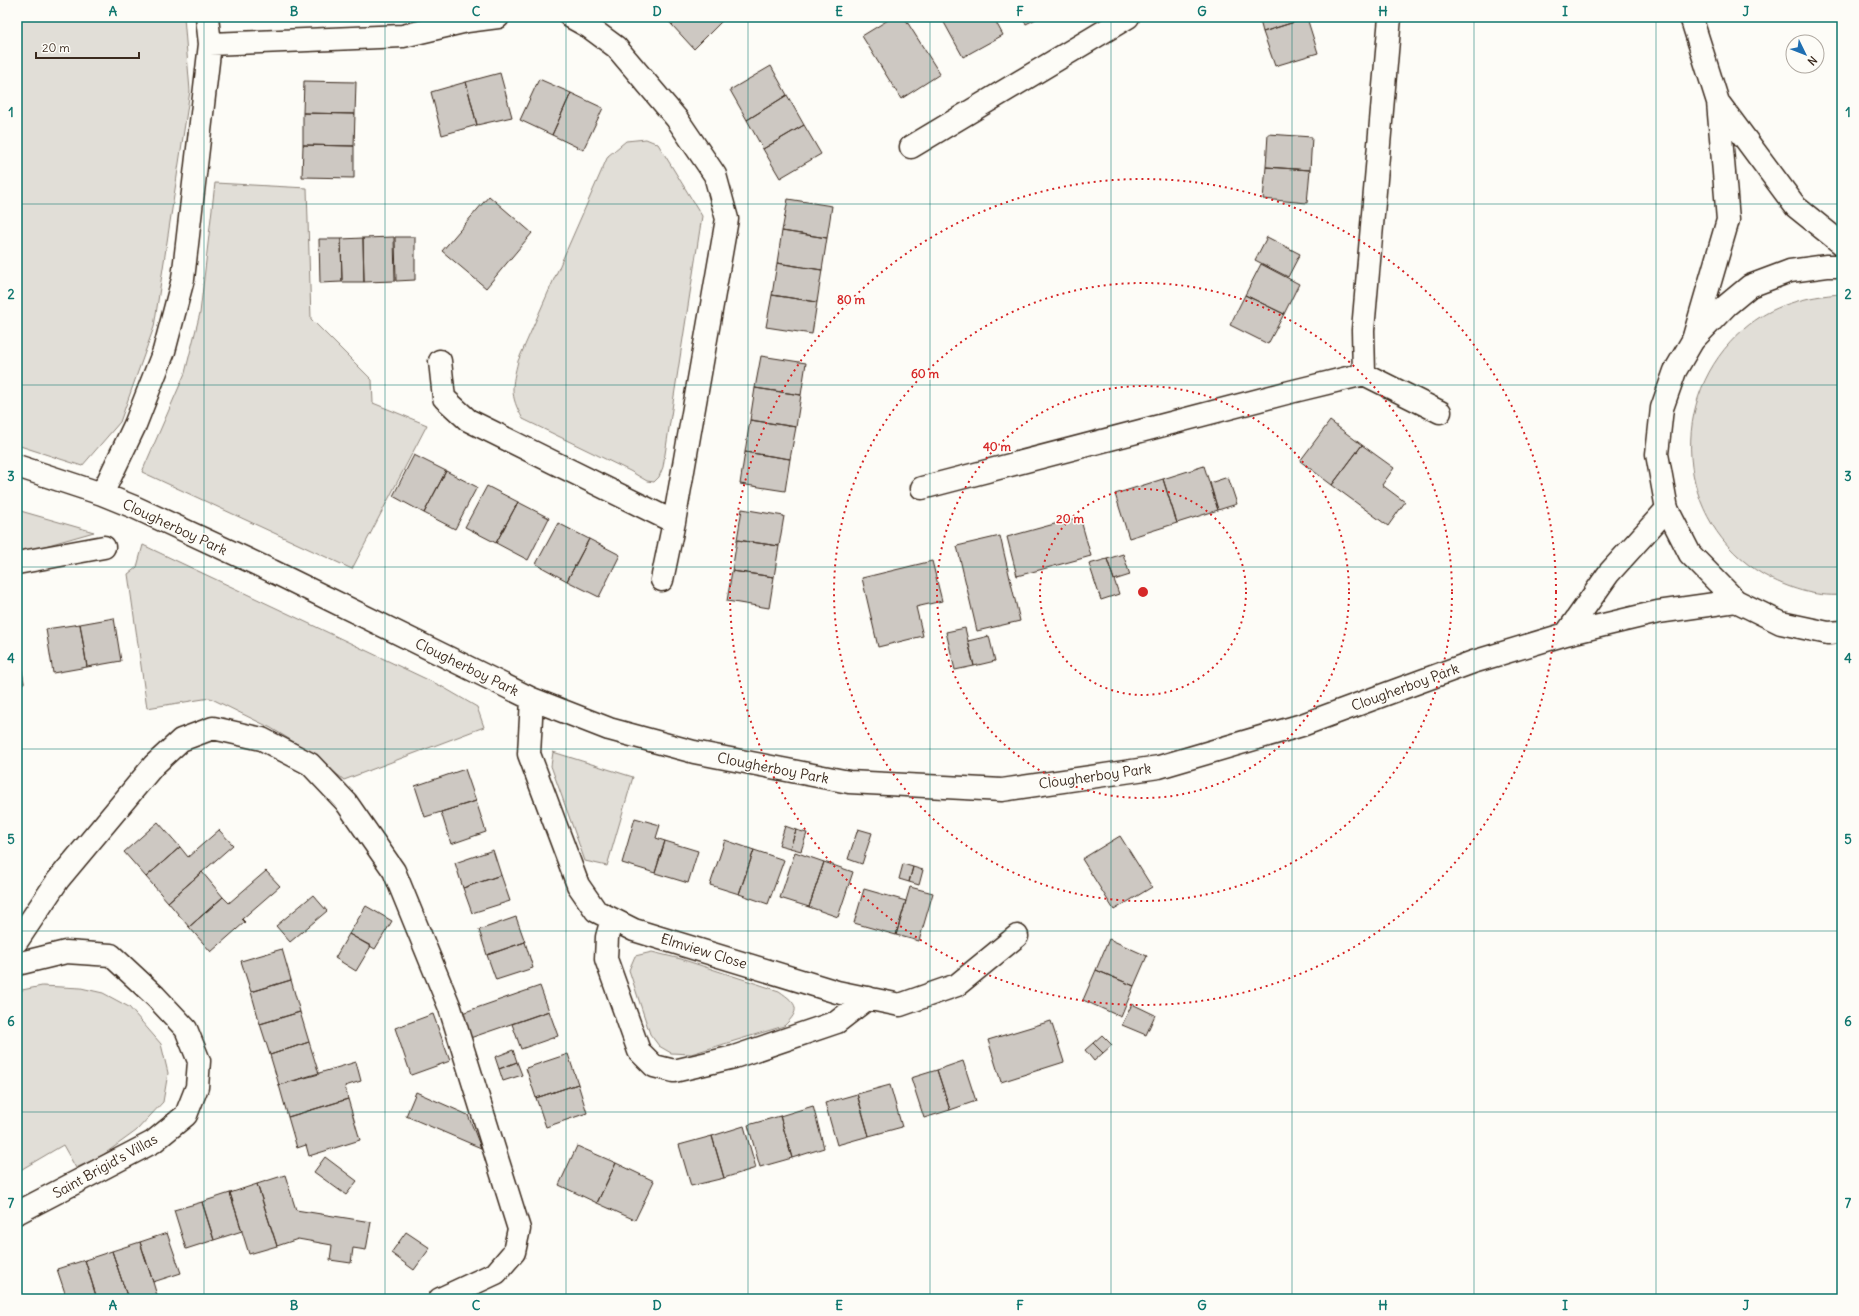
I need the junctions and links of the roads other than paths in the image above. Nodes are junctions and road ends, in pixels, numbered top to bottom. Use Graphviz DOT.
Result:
graph roads {
  1 [pos="207,17"];
  2 [pos="498,17"];
  3 [pos="571,17"];
  4 [pos="1128,17"];
  5 [pos="1390,17"];
  6 [pos="1691,17"];
  7 [pos="210,44"];
  8 [pos="1718,102"];
  9 [pos="911,147"];
  10 [pos="1842,244"];
  11 [pos="1842,266"];
  12 [pos="1693,340"];
  13 [pos="440,361"];
  14 [pos="1364,374"];
  15 [pos="1440,412"];
  16 [pos="17,466"];
  17 [pos="922,488"];
  18 [pos="102,494"];
  19 [pos="1667,509"];
  20 [pos="674,522"];
  21 [pos="104,547"];
  22 [pos="17,563"];
  23 [pos="662,580"];
  24 [pos="1736,601"];
  25 [pos="1842,632"];
  26 [pos="1566,634"];
  27 [pos="532,699"];
  28 [pos="612,919"];
  29 [pos="1017,936"];
  30 [pos="17,941"];
  31 [pos="17,964"];
  32 [pos="868,998"];
  33 [pos="17,1213"];
  34 [pos="440,1299"];
  1 -- 7 [label="street"];
  2 -- 7 [label="street"];
  3 -- 20 [label="street"];
  4 -- 9 [label="street"];
  5 -- 14 [label="street"];
  6 -- 8 [label="street"];
  7 -- 18 [label="street"];
  8 -- 10 [label="street"];
  8 -- 12 [label="street"];
  11 -- 12 [label="street"];
  12 -- 19 [label="street"];
  13 -- 20 [label="street"];
  14 -- 15 [label="street"];
  14 -- 17 [label="street"];
  16 -- 18 [label="street, Clougherboy Park"];
  18 -- 27 [label="street, Clougherboy Park"];
  19 -- 24 [label="street"];
  19 -- 26 [label="street"];
  20 -- 23 [label="street"];
  21 -- 22 [label="street"];
  24 -- 25 [label="street"];
  24 -- 26 [label="street, Clougherboy Park"];
  26 -- 27 [label="street, Clougherboy Park"];
  27 -- 28 [label="street, Elmview Close"];
  28 -- 32 [label="street, Elmview Close"];
  28 -- 32 [label="street"];
  29 -- 32 [label="street, Elmview Close"];
  30 -- 34 [label="street"];
  31 -- 33 [label="street, Saint Brigid's Villas"];
}
